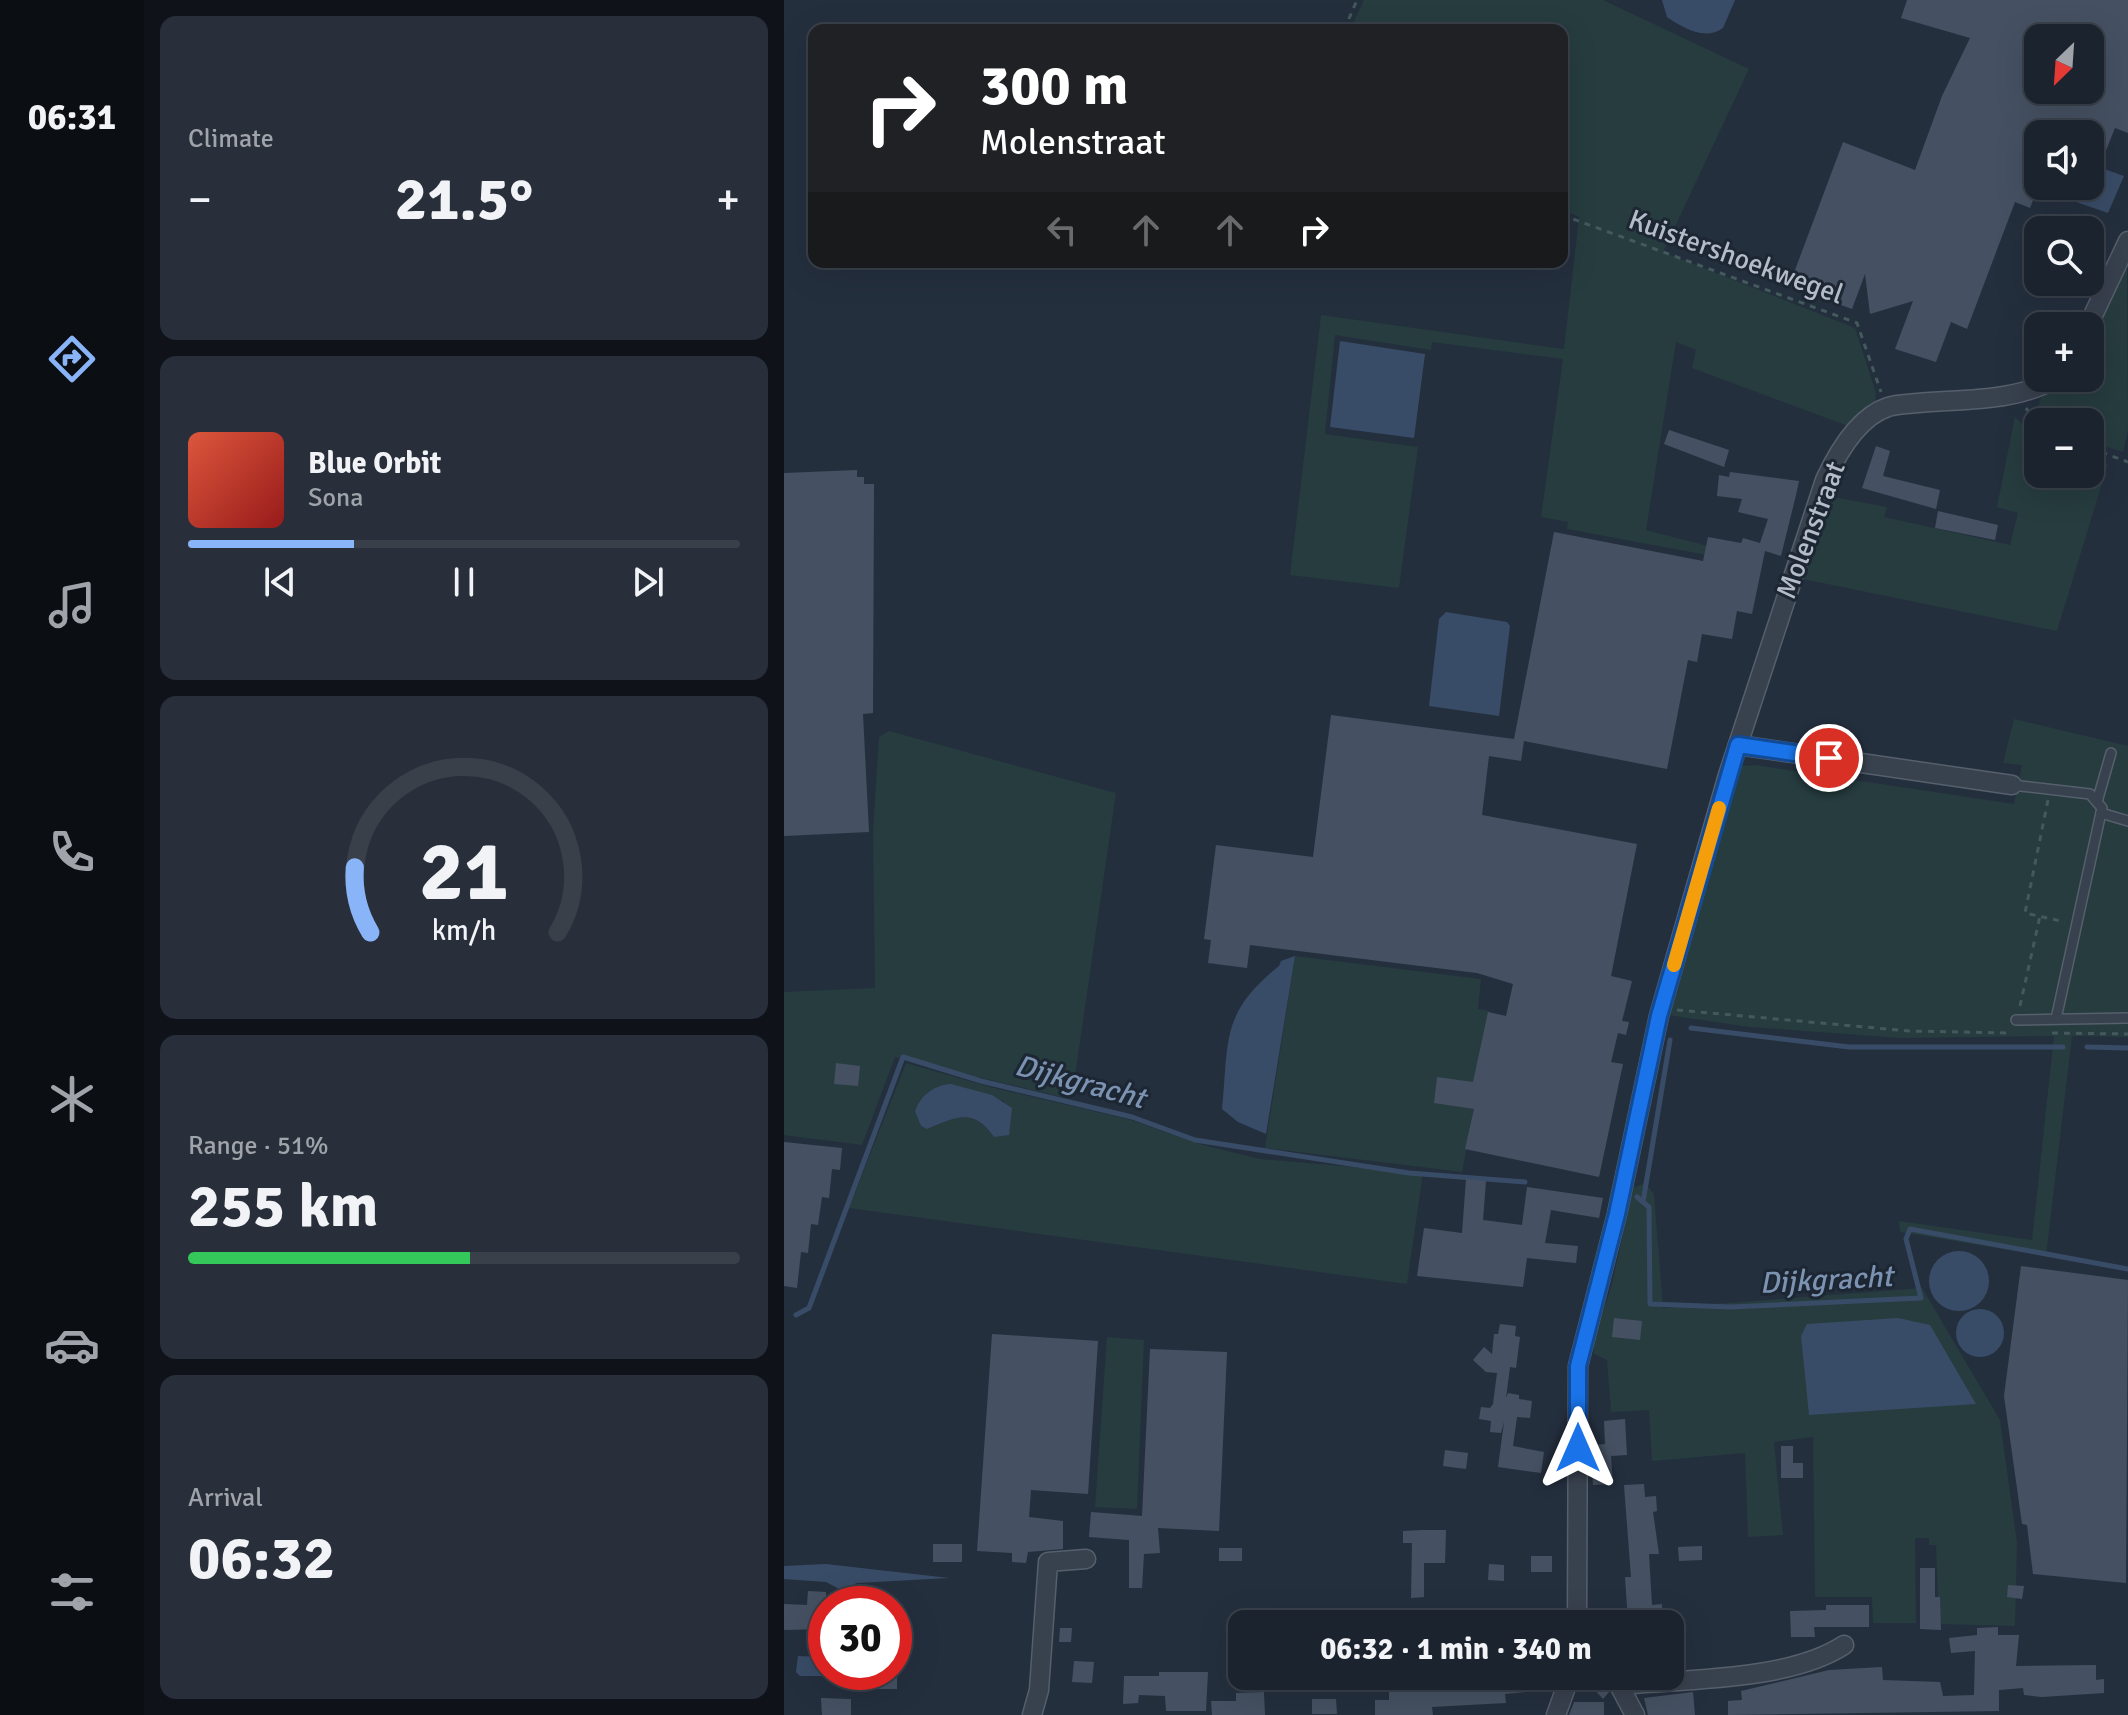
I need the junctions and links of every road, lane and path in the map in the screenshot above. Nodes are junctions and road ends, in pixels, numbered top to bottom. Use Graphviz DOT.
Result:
graph roads {
  1 [pos="1357,0"];
  2 [pos="1347,24"];
  3 [pos="1568,217"];
  4 [pos="2128,241"];
  5 [pos="2095,312"];
  6 [pos="2024,392"];
  7 [pos="1887,407"];
  8 [pos="2104,453"];
  9 [pos="2128,462"];
  10 [pos="1738,745"];
  11 [pos="2111,753"];
  12 [pos="2012,785"];
  13 [pos="2050,789"];
  14 [pos="2099,808"];
  15 [pos="2128,821"];
  16 [pos="2040,916"];
  17 [pos="2076,924"];
  18 [pos="1662,1009"];
  19 [pos="2127,1018"];
  20 [pos="2056,1019"];
  21 [pos="2016,1020"];
  22 [pos="2025,1033"];
  23 [pos="2040,1033"];
  24 [pos="2128,1034"];
  25 [pos="1086,1559"];
  26 [pos="1577,1610"];
  27 [pos="1844,1645"];
  28 [pos="1684,1676"];
  29 [pos="1565,1690"];
  30 [pos="1620,1690"];
  31 [pos="1032,1715"];
  32 [pos="1556,1715"];
  33 [pos="1635,1715"];
  1 -- 2 [label="path"];
  3 -- 7 [label="path, Kuistershoekwegel"];
  4 -- 5 [label="street"];
  6 -- 7 [label="street"];
  7 -- 10 [label="street, Molenstraat"];
  8 -- 9 [label="path"];
  10 -- 12 [label="street"];
  10 -- 18 [label="street, Molenstraat"];
  11 -- 14 [label="lane"];
  12 -- 13 [label="lane"];
  13 -- 14 [label="lane"];
  13 -- 16 [label="path"];
  14 -- 15 [label="lane"];
  14 -- 17 [label="lane"];
  16 -- 17 [label="path"];
  16 -- 21 [label="path"];
  17 -- 20 [label="lane"];
  18 -- 22 [label="path"];
  18 -- 26 [label="street, Molenstraat"];
  19 -- 20 [label="lane"];
  20 -- 21 [label="lane"];
  23 -- 24 [label="path"];
  25 -- 31 [label="street"];
  27 -- 28 [label="street"];
  29 -- 32 [label="street"];
  30 -- 33 [label="street"];
}
